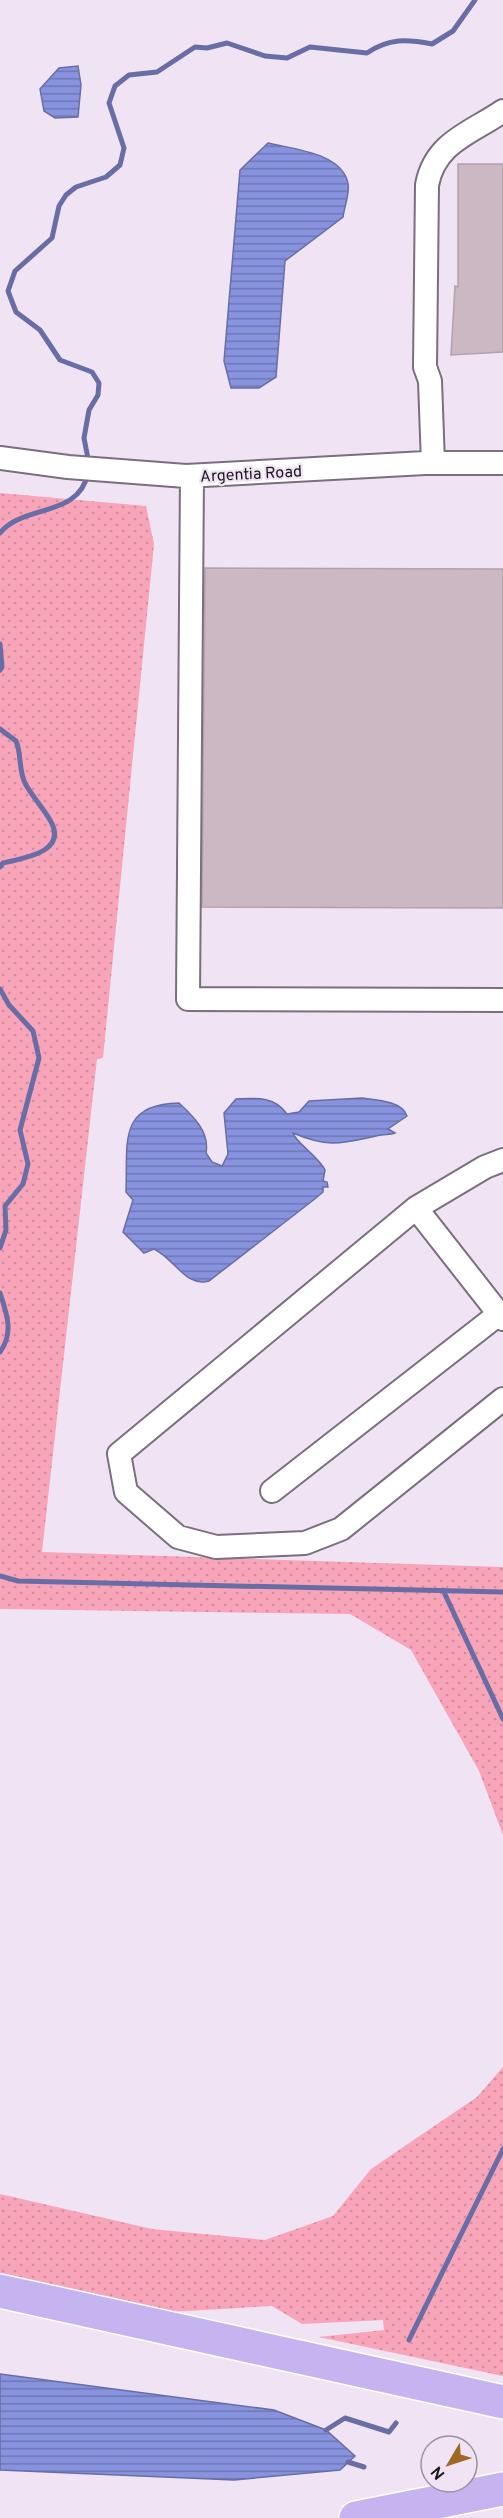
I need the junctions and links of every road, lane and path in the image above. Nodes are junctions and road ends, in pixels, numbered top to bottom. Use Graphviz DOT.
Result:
graph roads {
  1 [pos="503,111"];
  2 [pos="0,458"];
  3 [pos="433,463"];
  4 [pos="503,463"];
  5 [pos="192,476"];
  6 [pos="503,1000"];
  7 [pos="503,1160"];
  8 [pos="416,1208"];
  9 [pos="501,1316"];
  10 [pos="503,1399"];
  11 [pos="272,1491"];
  12 [pos="0,2291"];
  13 [pos="503,2402"];
  14 [pos="503,2489"];
  15 [pos="356,2518"];
  1 -- 3 [label="street"];
  2 -- 5 [label="street, Argentia Road"];
  3 -- 4 [label="street, Argentia Road"];
  3 -- 5 [label="street, Argentia Road"];
  5 -- 6 [label="street"];
  7 -- 8 [label="street"];
  8 -- 9 [label="street"];
  8 -- 10 [label="street"];
  9 -- 11 [label="street"];
  12 -- 13 [label="highway"];
  14 -- 15 [label="highway"];
}
